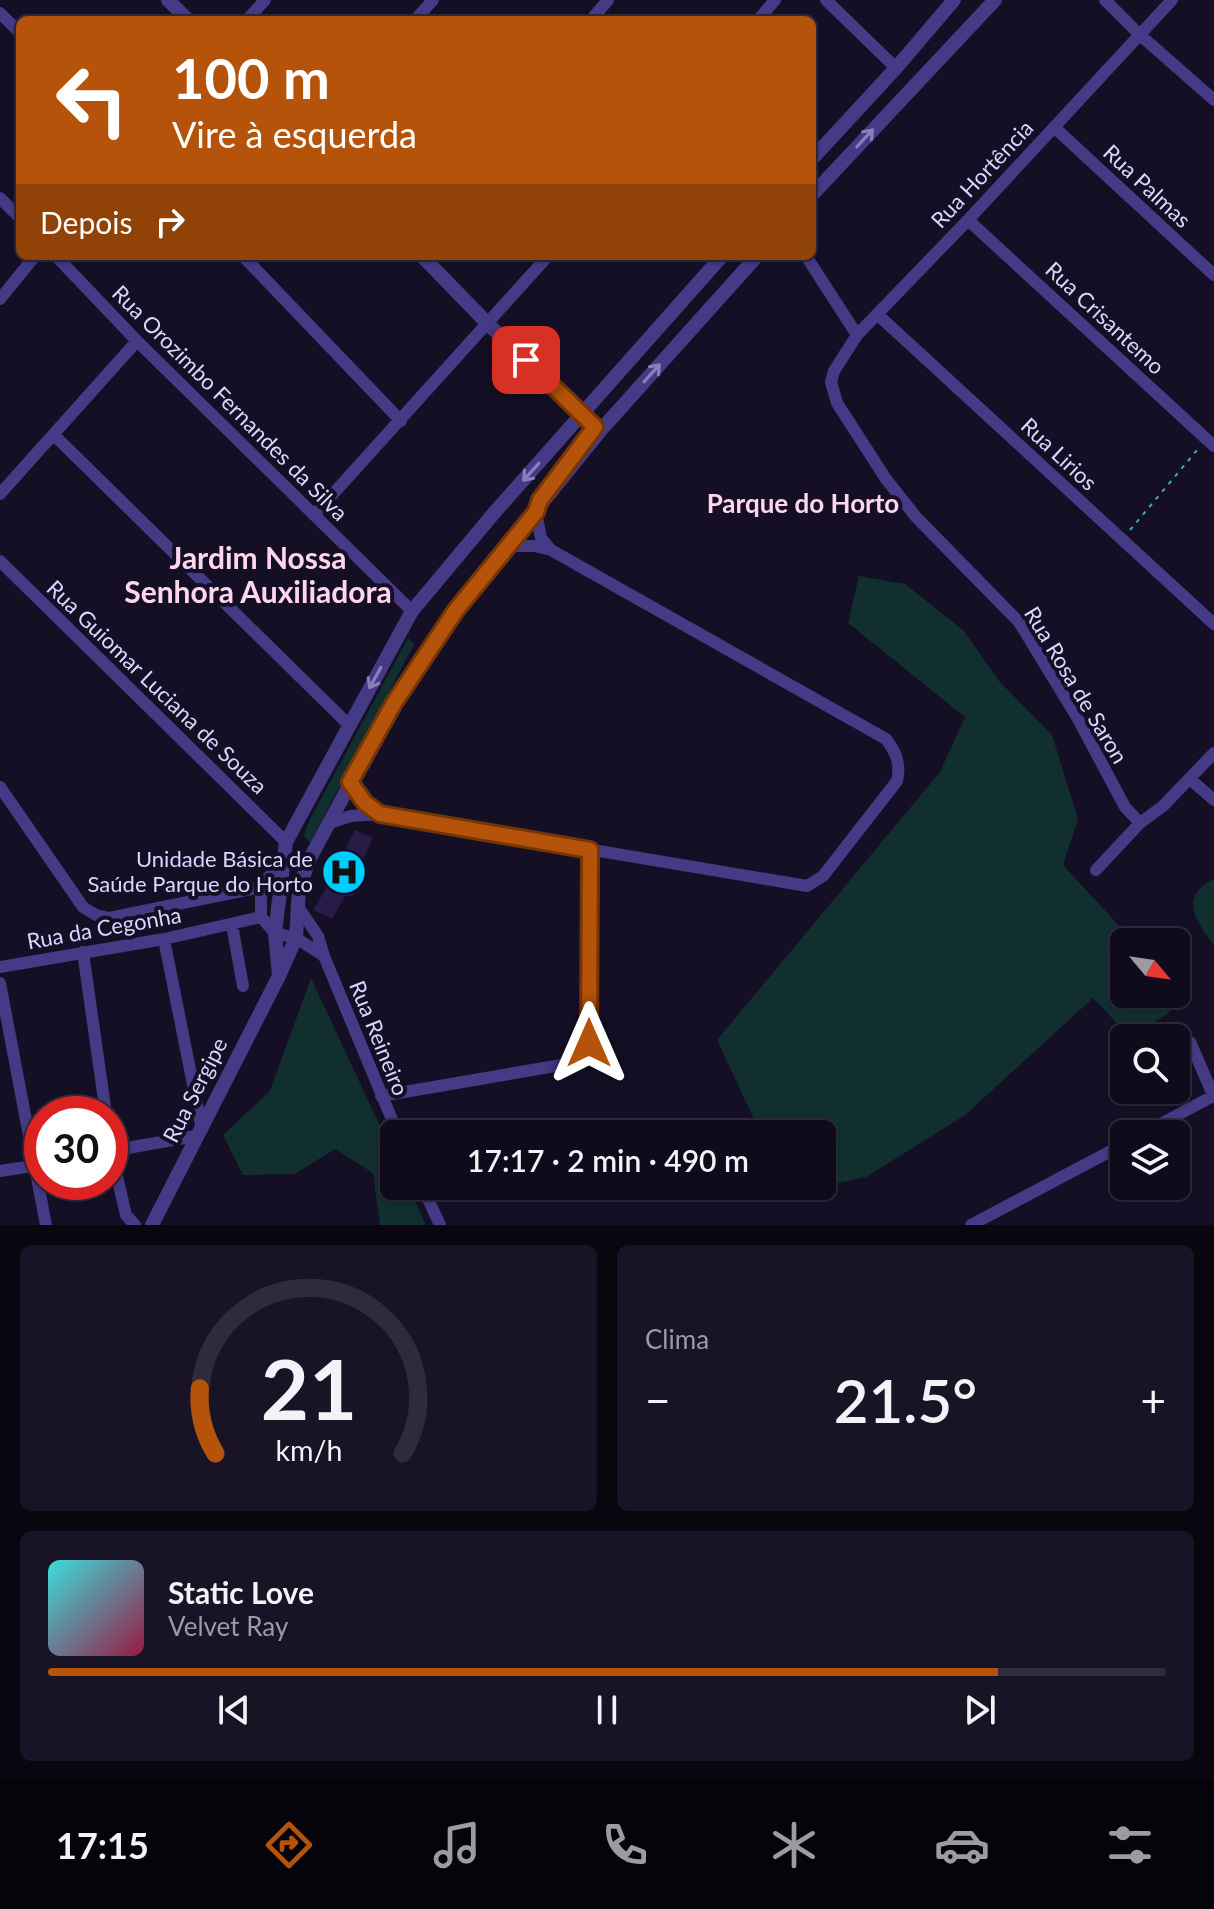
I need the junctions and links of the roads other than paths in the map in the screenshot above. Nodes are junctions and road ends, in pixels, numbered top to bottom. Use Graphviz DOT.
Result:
graph roads {
  1 [pos="168,0"];
  2 [pos="265,0"];
  3 [pos="433,0"];
  4 [pos="608,0"];
  5 [pos="775,0"];
  6 [pos="826,0"];
  7 [pos="954,0"];
  8 [pos="995,0"];
  9 [pos="1105,0"];
  10 [pos="1172,0"];
  11 [pos="0,13"];
  12 [pos="184,16"];
  13 [pos="251,16"];
  14 [pos="419,16"];
  15 [pos="594,16"];
  16 [pos="761,16"];
  17 [pos="16,29"];
  18 [pos="1139,34"];
  19 [pos="896,68"];
  20 [pos="1214,100"];
  21 [pos="1054,127"];
  22 [pos="816,155"];
  23 [pos="816,191"];
  24 [pos="0,198"];
  25 [pos="16,214"];
  26 [pos="968,220"];
  27 [pos="32,260"];
  28 [pos="60,260"];
  29 [pos="247,260"];
  30 [pos="426,260"];
  31 [pos="544,260"];
  32 [pos="718,260"];
  33 [pos="753,260"];
  34 [pos="809,260"];
  35 [pos="1214,275"];
  36 [pos="0,299"];
  37 [pos="877,314"];
  38 [pos="488,324"];
  39 [pos="857,335"];
  40 [pos="137,341"];
  41 [pos="831,382"];
  42 [pos="583,414"];
  43 [pos="401,421"];
  44 [pos="598,429"];
  45 [pos="54,435"];
  46 [pos="1210,443"];
  47 [pos="0,494"];
  48 [pos="536,512"];
  49 [pos="314,515"];
  50 [pos="508,546"];
  51 [pos="551,550"];
  52 [pos="0,561"];
  53 [pos="412,611"];
  54 [pos="1214,624"];
  55 [pos="349,725"];
  56 [pos="1214,753"];
  57 [pos="1191,780"];
  58 [pos="350,782"];
  59 [pos="0,787"];
  60 [pos="1214,800"];
  61 [pos="380,814"];
  62 [pos="329,823"];
  63 [pos="1140,823"];
  64 [pos="286,842"];
  65 [pos="590,850"];
  66 [pos="282,860"];
  67 [pos="1096,870"];
  68 [pos="261,887"];
  69 [pos="297,905"];
  70 [pos="261,917"];
  71 [pos="232,925"];
  72 [pos="275,933"];
  73 [pos="296,938"];
  74 [pos="164,939"];
  75 [pos="83,952"];
  76 [pos="324,956"];
  77 [pos="0,967"];
  78 [pos="279,976"];
  79 [pos="0,983"];
  80 [pos="243,986"];
  81 [pos="1190,1042"];
  82 [pos="103,1096"];
  83 [pos="381,1096"];
  84 [pos="1214,1096"];
  85 [pos="24,1098"];
  86 [pos="392,1120"];
  87 [pos="1169,1120"];
  88 [pos="198,1131"];
  89 [pos="128,1147"];
  90 [pos="1110,1151"];
  91 [pos="24,1167"];
  92 [pos="0,1171"];
  93 [pos="43,1200"];
  94 [pos="122,1200"];
  95 [pos="428,1200"];
  96 [pos="46,1225"];
  97 [pos="135,1225"];
  98 [pos="152,1225"];
  99 [pos="440,1225"];
  100 [pos="971,1225"];
  1 -- 12 [label="street"];
  2 -- 13 [label="street"];
  3 -- 14 [label="street"];
  4 -- 15 [label="street"];
  5 -- 16 [label="street"];
  6 -- 19 [label="street"];
  7 -- 19 [label="street"];
  23 -- 8 [label="street, one-way"];
  9 -- 18 [label="street"];
  10 -- 18 [label="street, Rua Hortência"];
  11 -- 17 [label="street"];
  18 -- 20 [label="street"];
  18 -- 21 [label="street, Rua Hortência"];
  19 -- 22 [label="street"];
  21 -- 26 [label="street, Rua Hortência"];
  21 -- 35 [label="street, Rua Palmas"];
  24 -- 25 [label="street"];
  26 -- 37 [label="street, Rua Hortência"];
  26 -- 46 [label="street, Rua Crisantemo"];
  27 -- 36 [label="street"];
  28 -- 40 [label="street, Rua Orozimbo Fernandes da Silva"];
  29 -- 43 [label="street"];
  30 -- 38 [label="street"];
  31 -- 38 [label="street"];
  32 -- 42 [label="street"];
  44 -- 33 [label="street, one-way"];
  34 -- 39 [label="street"];
  37 -- 39 [label="street, Rua Hortência"];
  37 -- 54 [label="street, Rua Lirios"];
  38 -- 42 [label="street"];
  38 -- 43 [label="street"];
  39 -- 41 [label="street, Rua Hortência"];
  40 -- 45 [label="street"];
  40 -- 49 [label="street, Rua Orozimbo Fernandes da Silva"];
  41 -- 63 [label="street, Rua Rosa de Saron"];
  42 -- 44 [label="street"];
  42 -- 53 [label="street, one-way"];
  43 -- 49 [label="street"];
  44 -- 48 [label="street"];
  45 -- 47 [label="street"];
  45 -- 55 [label="street"];
  48 -- 50 [label="street"];
  48 -- 51 [label="street"];
  49 -- 53 [label="street, Rua Orozimbo Fernandes da Silva"];
  50 -- 51 [label="street"];
  50 -- 58 [label="street"];
  51 -- 65 [label="street"];
  52 -- 64 [label="street, Rua Guiomar Luciana de Souza"];
  53 -- 55 [label="street, one-way"];
  55 -- 64 [label="street"];
  56 -- 57 [label="street"];
  57 -- 60 [label="street"];
  57 -- 63 [label="street"];
  58 -- 61 [label="street"];
  58 -- 62 [label="street"];
  59 -- 68 [label="street"];
  61 -- 62 [label="street"];
  61 -- 65 [label="street"];
  62 -- 69 [label="street"];
  63 -- 67 [label="street"];
  64 -- 66 [label="street"];
  65 -- 83 [label="street"];
  66 -- 68 [label="street"];
  66 -- 72 [label="street"];
  68 -- 70 [label="street"];
  69 -- 73 [label="street"];
  69 -- 76 [label="street, Rua Reineiro"];
  70 -- 71 [label="street, Rua da Cegonha"];
  70 -- 72 [label="street"];
  71 -- 74 [label="street, Rua da Cegonha"];
  71 -- 80 [label="street"];
  72 -- 73 [label="street"];
  72 -- 78 [label="street"];
  73 -- 76 [label="street"];
  73 -- 78 [label="street, Rua Sergipe"];
  74 -- 75 [label="street, Rua da Cegonha"];
  74 -- 88 [label="street"];
  75 -- 77 [label="street, Rua da Cegonha"];
  75 -- 82 [label="street"];
  76 -- 83 [label="street, Rua Reineiro"];
  78 -- 88 [label="street, Rua Sergipe"];
  79 -- 85 [label="street"];
  81 -- 84 [label="street"];
  83 -- 86 [label="street, Rua Reineiro"];
  84 -- 87 [label="street"];
  88 -- 89 [label="street"];
  88 -- 98 [label="street, Rua Sergipe"];
  90 -- 100 [label="street"];
  91 -- 92 [label="street"];
  93 -- 96 [label="street"];
  94 -- 97 [label="street"];
  95 -- 99 [label="street"];
}
